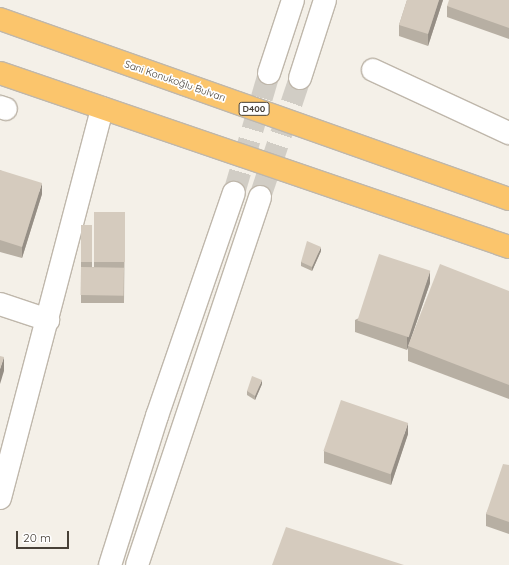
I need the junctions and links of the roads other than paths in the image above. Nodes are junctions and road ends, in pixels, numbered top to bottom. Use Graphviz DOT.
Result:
graph roads {
  1 [pos="293,0"];
  2 [pos="325,0"];
  3 [pos="0,19"];
  4 [pos="373,70"];
  5 [pos="0,73"];
  6 [pos="269,73"];
  7 [pos="300,78"];
  8 [pos="102,108"];
  9 [pos="509,133"];
  10 [pos="234,193"];
  11 [pos="260,197"];
  12 [pos="509,199"];
  13 [pos="509,247"];
  14 [pos="0,304"];
  15 [pos="48,320"];
  16 [pos="0,498"];
  17 [pos="110,565"];
  18 [pos="137,565"];
  1 -- 6 [label="street"];
  2 -- 7 [label="street"];
  3 -- 12 [label="highway, Sani Konukoğlu Bulvarı / D400"];
  4 -- 9 [label="street"];
  5 -- 8 [label="highway"];
  8 -- 13 [label="highway"];
  8 -- 15 [label="street"];
  10 -- 17 [label="street"];
  11 -- 18 [label="street"];
  14 -- 15 [label="street"];
  15 -- 16 [label="street"];
}
